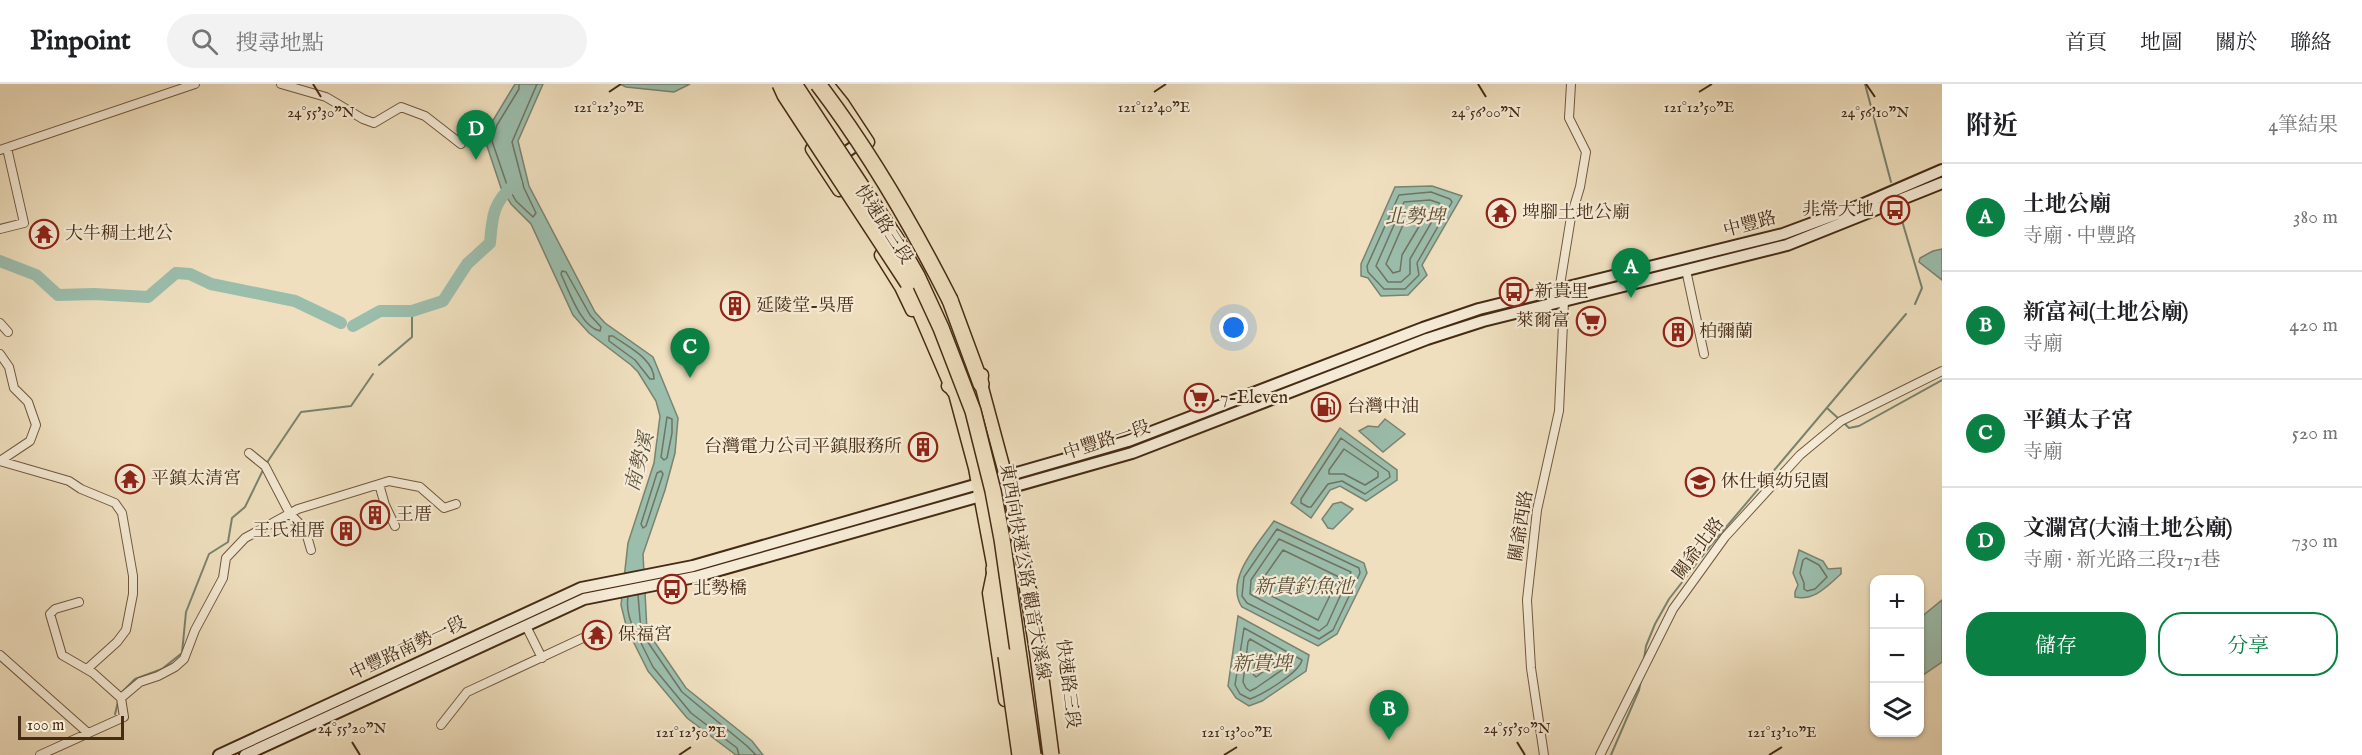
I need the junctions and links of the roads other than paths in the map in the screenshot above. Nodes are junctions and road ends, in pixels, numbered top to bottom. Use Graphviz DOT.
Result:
graph roads {
  1 [pos="195,84"];
  2 [pos="281,84"];
  3 [pos="772,84"];
  4 [pos="780,84"];
  5 [pos="785,84"];
  6 [pos="794,84"];
  7 [pos="804,84"];
  8 [pos="812,84"];
  9 [pos="818,84"];
  10 [pos="827,84"];
  11 [pos="1571,84"];
  12 [pos="861,142"];
  13 [pos="461,144"];
  14 [pos="3,149"];
  15 [pos="836,160"];
  16 [pos="825,170"];
  17 [pos="1942,170"];
  18 [pos="1942,183"];
  19 [pos="0,229"];
  20 [pos="1686,270"];
  21 [pos="1562,296"];
  22 [pos="0,323"];
  23 [pos="8,332"];
  24 [pos="0,354"];
  25 [pos="1704,354"];
  26 [pos="1940,372"];
  27 [pos="981,384"];
  28 [pos="954,390"];
  29 [pos="1256,392"];
  30 [pos="1261,403"];
  31 [pos="249,453"];
  32 [pos="0,461"];
  33 [pos="1006,476"];
  34 [pos="379,484"];
  35 [pos="1009,488"];
  36 [pos="979,490"];
  37 [pos="456,504"];
  38 [pos="290,514"];
  39 [pos="395,526"];
  40 [pos="310,550"];
  41 [pos="994,569"];
  42 [pos="1028,585"];
  43 [pos="614,587"];
  44 [pos="79,602"];
  45 [pos="520,615"];
  46 [pos="526,626"];
  47 [pos="585,637"];
  48 [pos="0,655"];
  49 [pos="542,658"];
  50 [pos="87,669"];
  51 [pos="121,698"];
  52 [pos="441,725"];
  53 [pos="88,733"];
  54 [pos="1041,754"];
  55 [pos="40,755"];
  56 [pos="219,755"];
  57 [pos="245,755"];
  58 [pos="1013,755"];
  59 [pos="1544,755"];
  60 [pos="1600,755"];
  1 -- 14 [label="street"];
  2 -- 13 [label="street"];
  3 -- 16 [label="main road, 快速路三段"];
  4 -- 28 [label="highway, bridge"];
  5 -- 15 [label="main road, 快速路三段"];
  6 -- 54 [label="highway, 東西向快速公路 觀音大溪線, bridge"];
  7 -- 54 [label="highway, 東西向快速公路 觀音大溪線"];
  8 -- 12 [label="main road, 快速路三段"];
  9 -- 27 [label="highway, bridge"];
  10 -- 12 [label="main road, 快速路三段"];
  11 -- 21 [label="street, 關爺西路"];
  12 -- 15 [label="main road"];
  12 -- 27 [label="main road, 快速路三段"];
  14 -- 19 [label="street"];
  15 -- 16 [label="main road"];
  15 -- 28 [label="main road, 快速路三段"];
  16 -- 28 [label="main road, 快速路三段"];
  17 -- 21 [label="main road, 中豐路"];
  18 -- 20 [label="main road, 中豐路"];
  20 -- 21 [label="main road, 中豐路"];
  20 -- 25 [label="street"];
  21 -- 29 [label="main road, 中豐路一段"];
  21 -- 30 [label="main road, 中豐路一段"];
  21 -- 59 [label="street, 關爺西路"];
  22 -- 23 [label="street"];
  24 -- 32 [label="street"];
  26 -- 60 [label="street, 關爺北路"];
  27 -- 33 [label="main road, 快速路三段"];
  28 -- 36 [label="main road, 快速路三段"];
  29 -- 30 [label="main road"];
  29 -- 33 [label="main road, 中豐路一段"];
  30 -- 35 [label="main road, 中豐路一段"];
  31 -- 38 [label="street"];
  32 -- 50 [label="street"];
  33 -- 35 [label="main road, 快速路三段"];
  33 -- 36 [label="main road, 中豐路一段"];
  34 -- 37 [label="street"];
  34 -- 38 [label="street"];
  34 -- 39 [label="street"];
  35 -- 36 [label="main road, 中豐路一段"];
  35 -- 42 [label="main road, 快速路三段"];
  36 -- 41 [label="main road, 快速路三段"];
  36 -- 43 [label="main road, 中豐路一段"];
  38 -- 40 [label="street"];
  38 -- 51 [label="street"];
  41 -- 54 [label="main road, 快速路三段"];
  41 -- 54 [label="highway, bridge"];
  41 -- 58 [label="main road, 快速路三段"];
  42 -- 54 [label="highway, bridge"];
  42 -- 54 [label="main road, 快速路三段"];
  43 -- 45 [label="main road, 中豐路南勢一段"];
  43 -- 46 [label="main road, 中豐路南勢一段"];
  44 -- 50 [label="street"];
  45 -- 46 [label="main road"];
  45 -- 56 [label="main road, 中豐路南勢一段"];
  46 -- 49 [label="street"];
  46 -- 57 [label="main road, 中豐路南勢一段"];
  47 -- 49 [label="street"];
  48 -- 53 [label="street"];
  49 -- 52 [label="street"];
  50 -- 51 [label="street"];
  51 -- 53 [label="street"];
  53 -- 55 [label="street"];
  54 -- 58 [label="main road"];
}
